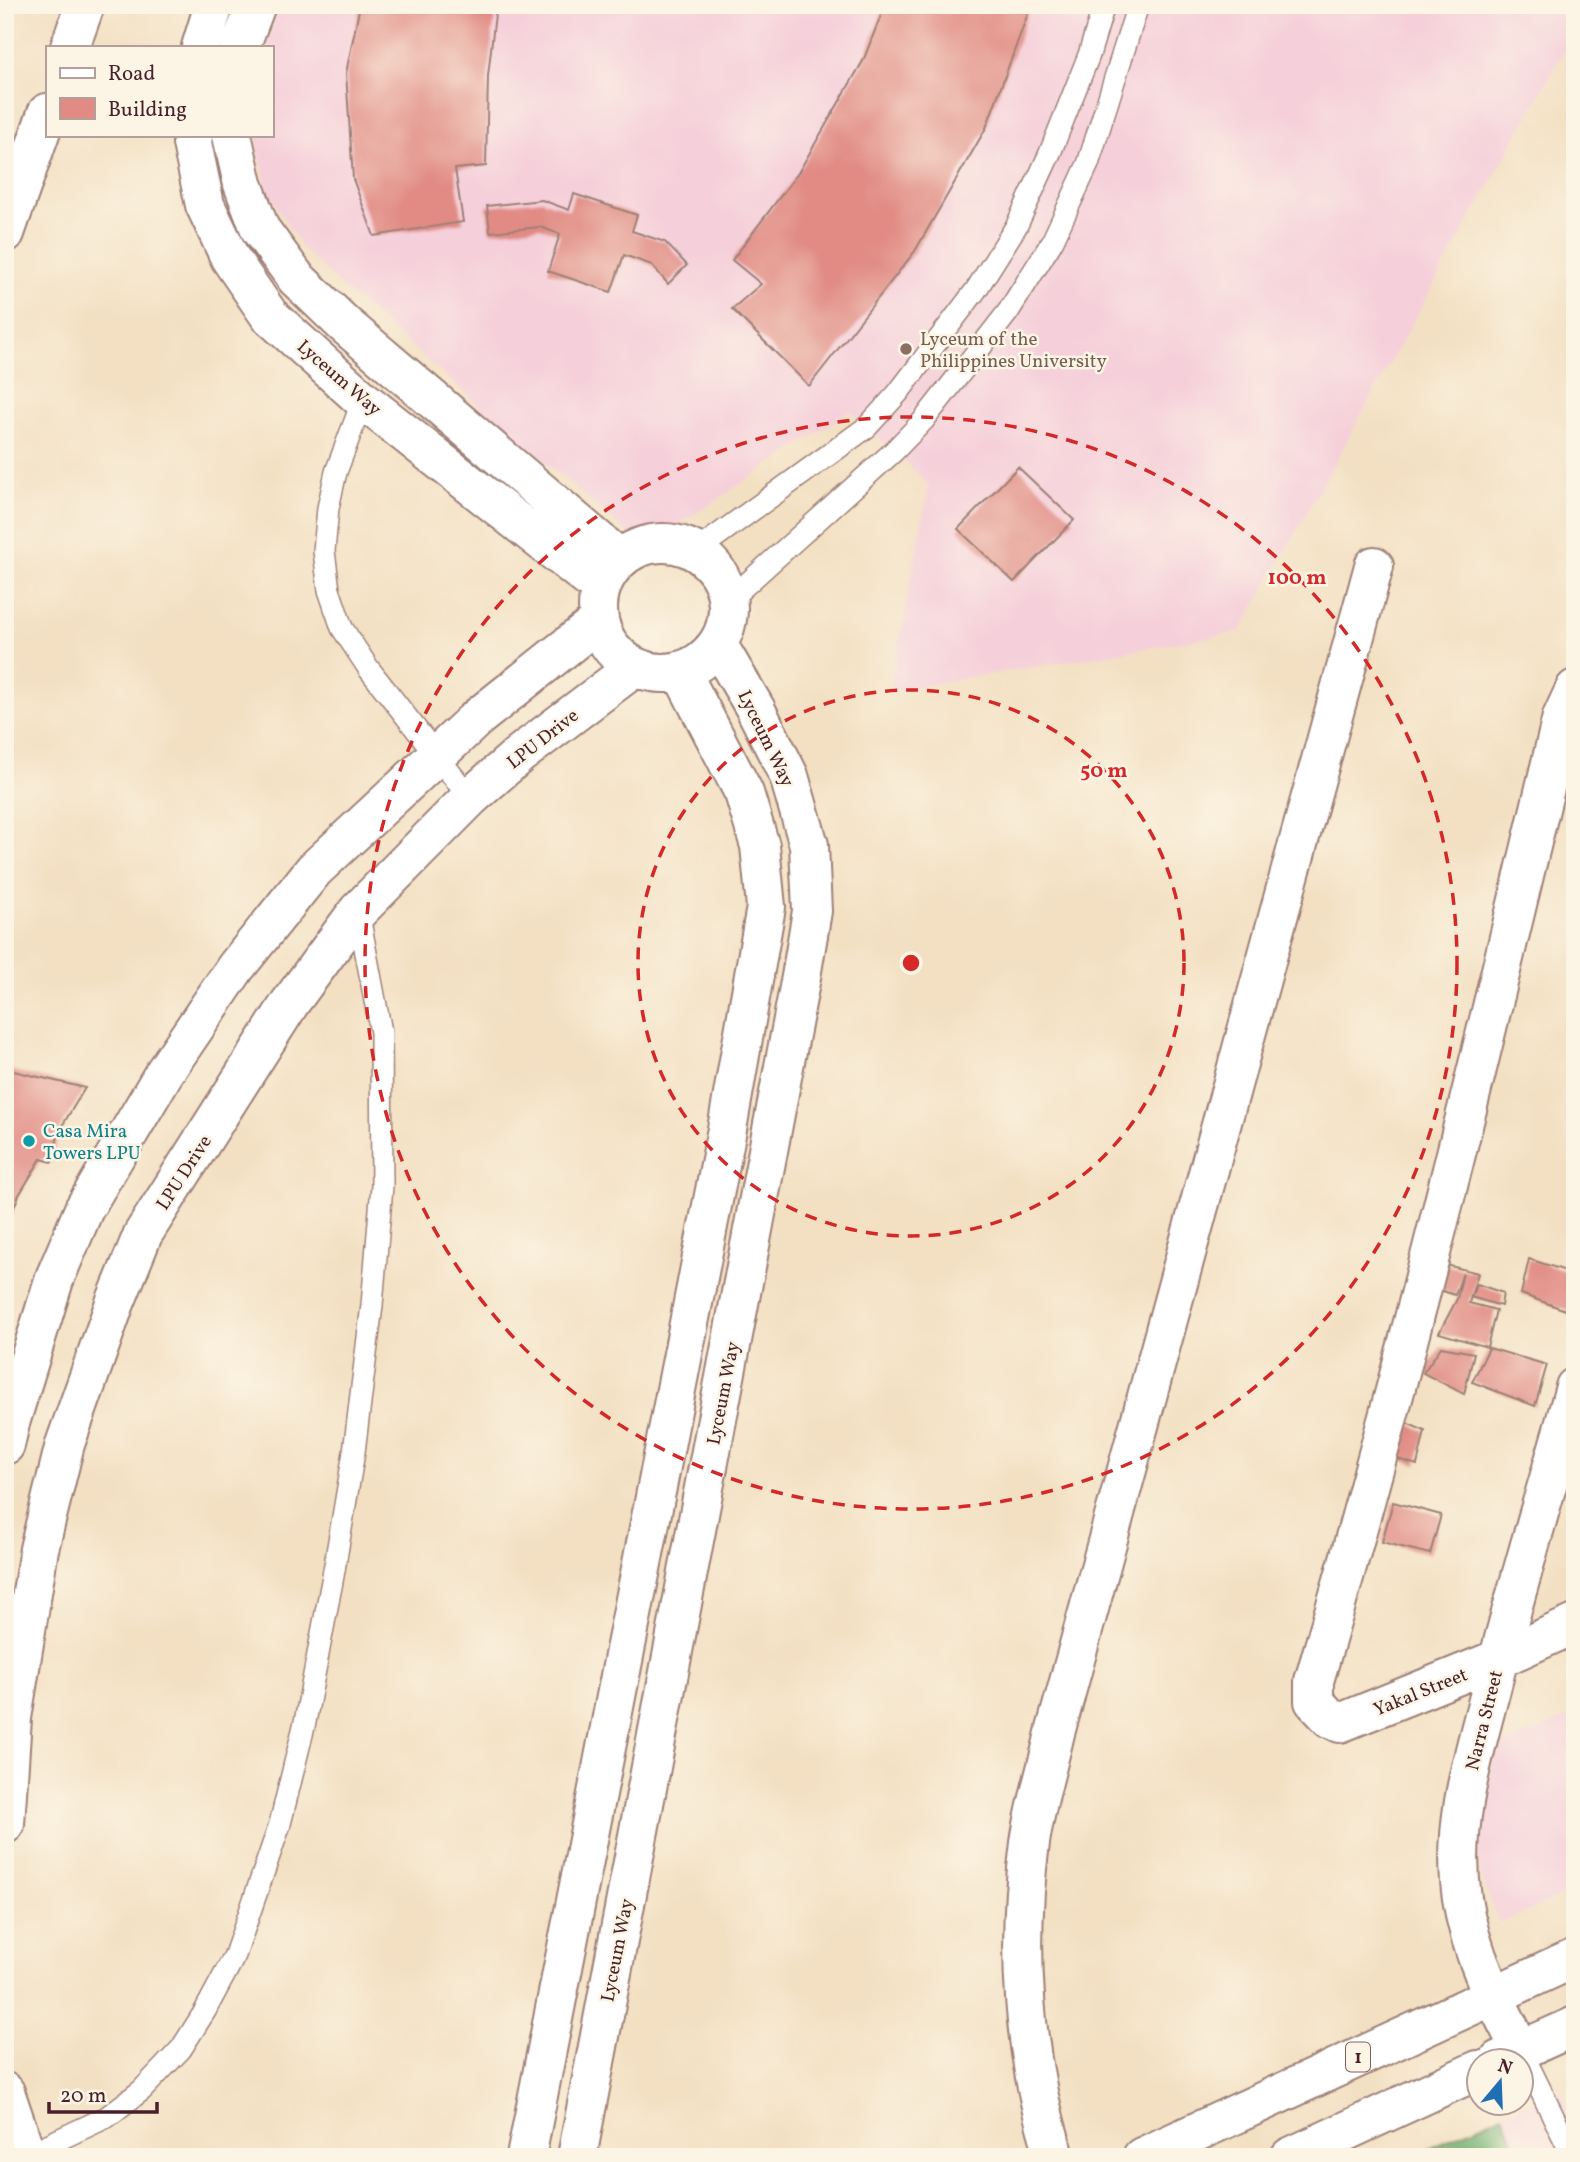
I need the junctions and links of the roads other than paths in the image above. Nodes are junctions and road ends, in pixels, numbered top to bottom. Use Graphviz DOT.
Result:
graph roads {
  1 [pos="85,5"];
  2 [pos="214,5"];
  3 [pos="256,5"];
  4 [pos="1104,5"];
  5 [pos="1138,5"];
  6 [pos="70,46"];
  7 [pos="201,46"];
  8 [pos="240,46"];
  9 [pos="46,116"];
  10 [pos="192,136"];
  11 [pos="232,136"];
  12 [pos="5,233"];
  13 [pos="363,400"];
  14 [pos="696,551"];
  15 [pos="1374,566"];
  16 [pos="607,589"];
  17 [pos="729,600"];
  18 [pos="718,645"];
  19 [pos="635,667"];
  20 [pos="681,671"];
  21 [pos="1575,689"];
  22 [pos="435,754"];
  23 [pos="470,798"];
  24 [pos="358,911"];
  25 [pos="1575,1387"];
  26 [pos="5,1445"];
  27 [pos="1575,1624"];
  28 [pos="1499,1659"];
  29 [pos="5,1824"];
  30 [pos="1575,1958"];
  31 [pos="1492,1996"];
  32 [pos="1575,2026"];
  33 [pos="1507,2046"];
  34 [pos="1530,2046"];
  35 [pos="1464,2077"];
  36 [pos="5,2092"];
  37 [pos="1534,2094"];
  38 [pos="27,2156"];
  39 [pos="526,2157"];
  40 [pos="577,2157"];
  41 [pos="1055,2157"];
  42 [pos="1142,2157"];
  43 [pos="1290,2157"];
  44 [pos="1573,2157"];
  1 -- 6 [label="main road"];
  2 -- 7 [label="main road"];
  3 -- 8 [label="main road"];
  4 -- 14 [label="lane"];
  5 -- 17 [label="lane"];
  9 -- 12 [label="main road"];
  10 -- 13 [label="main road, Lyceum Way"];
  11 -- 16 [label="main road"];
  13 -- 16 [label="main road, Lyceum Way"];
  13 -- 22 [label="lane"];
  14 -- 16 [label="main road"];
  14 -- 17 [label="main road"];
  15 -- 41 [label="main road"];
  16 -- 19 [label="main road"];
  16 -- 22 [label="main road"];
  17 -- 18 [label="main road"];
  18 -- 20 [label="main road"];
  18 -- 40 [label="main road, Lyceum Way"];
  19 -- 20 [label="main road"];
  19 -- 23 [label="main road, LPU Drive"];
  20 -- 39 [label="main road"];
  21 -- 28 [label="main road, Yakal Street"];
  22 -- 23 [label="lane"];
  22 -- 26 [label="main road"];
  23 -- 24 [label="main road, LPU Drive"];
  24 -- 29 [label="main road, LPU Drive"];
  24 -- 38 [label="lane"];
  25 -- 28 [label="main road, Narra Street"];
  27 -- 28 [label="main road, Yakal Street"];
  28 -- 31 [label="main road, Narra Street"];
  30 -- 31 [label="main road, 1"];
  31 -- 33 [label="main road, Narra Street"];
  31 -- 42 [label="main road, 1"];
  32 -- 34 [label="main road"];
  35 -- 43 [label="main road"];
  36 -- 38 [label="main road"];
  37 -- 44 [label="lane"];
}
